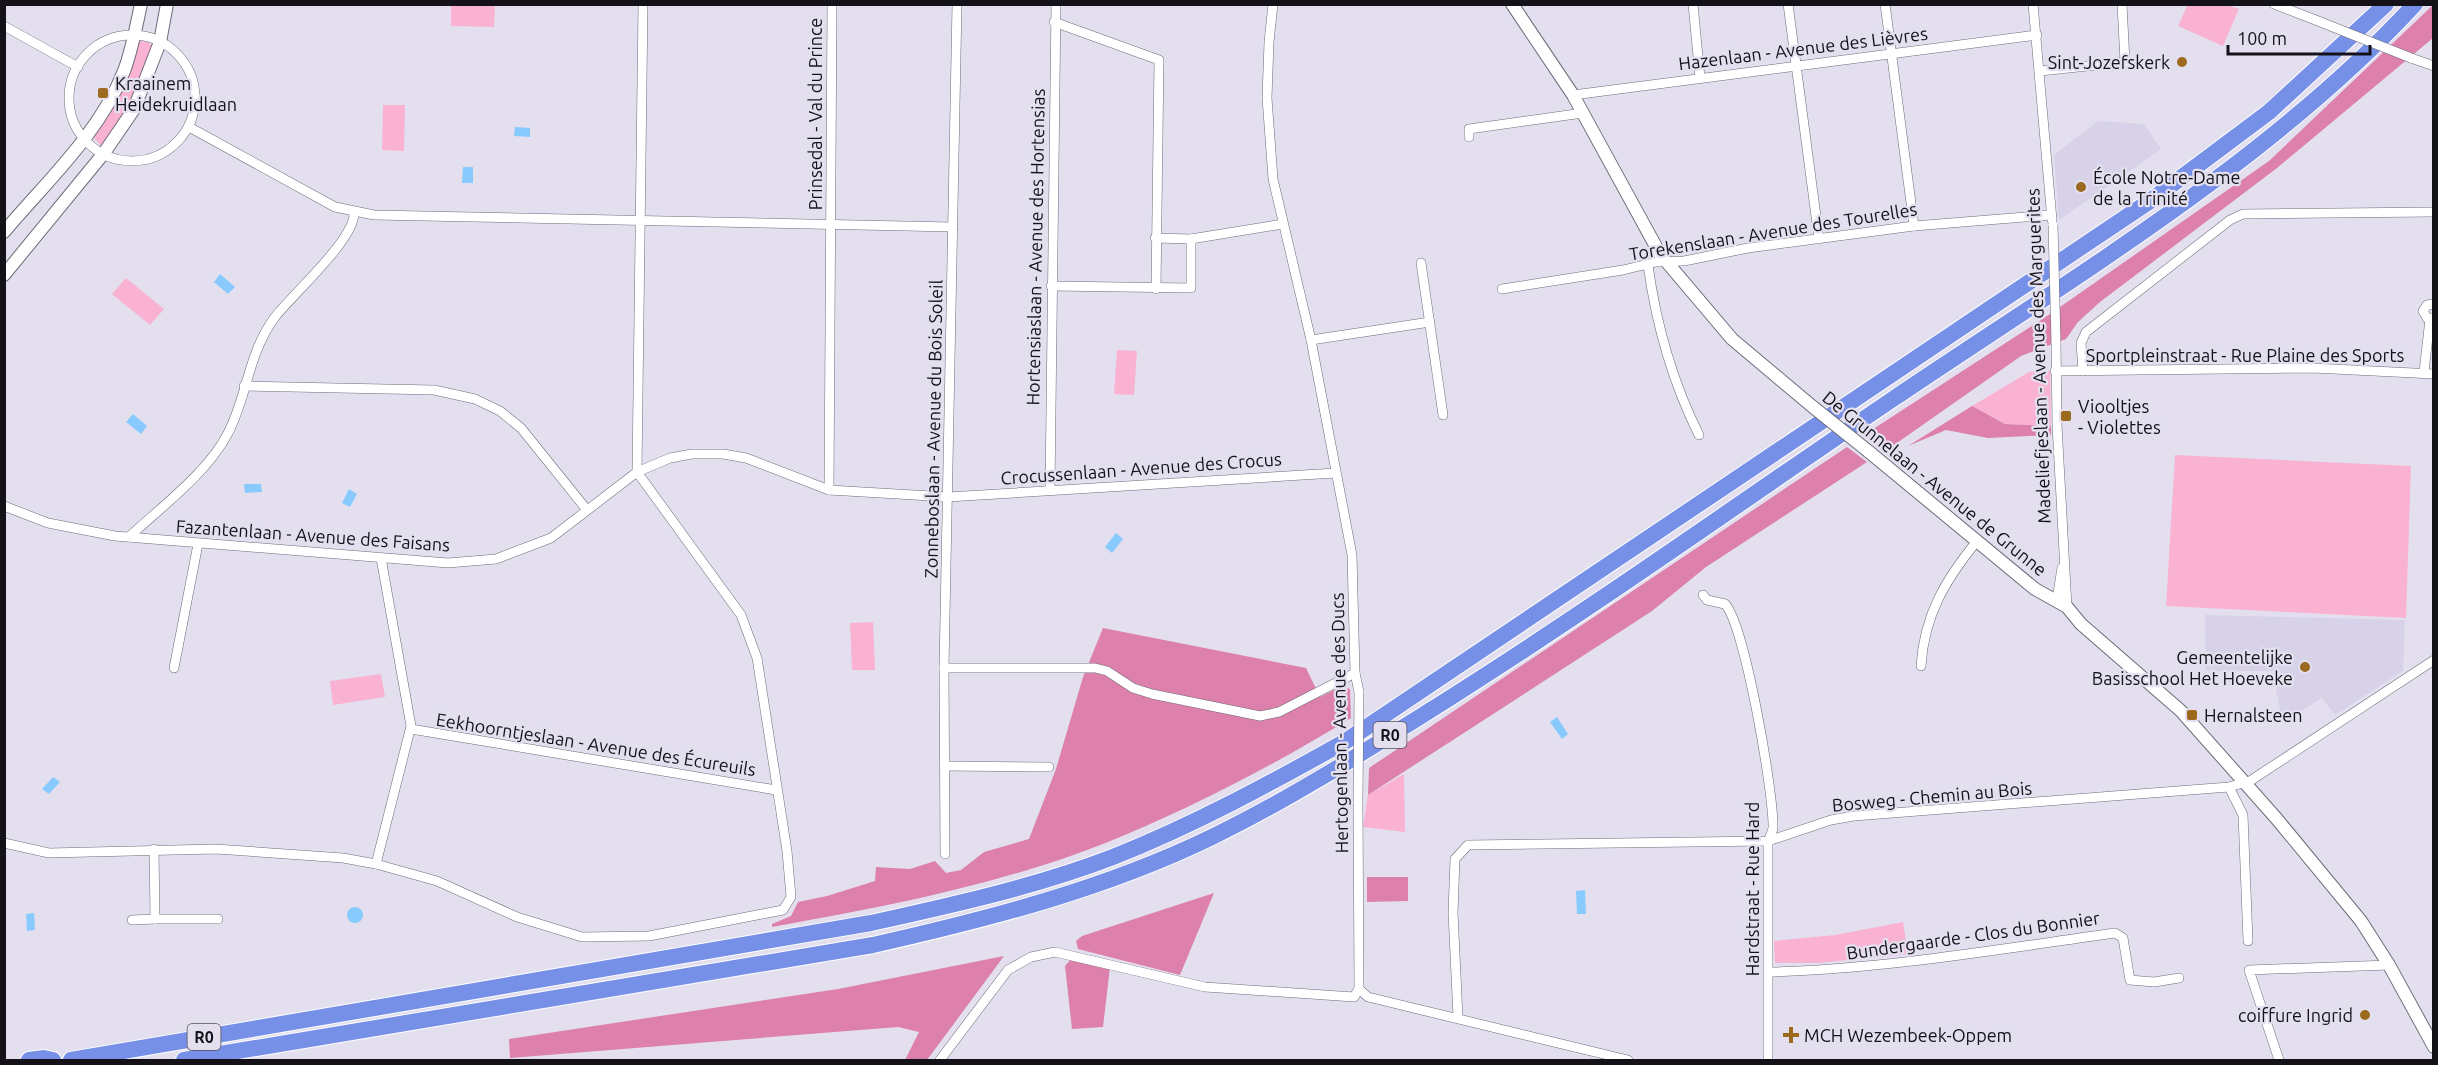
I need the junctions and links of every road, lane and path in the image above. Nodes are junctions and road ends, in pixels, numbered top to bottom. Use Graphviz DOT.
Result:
graph roads {
  1 [pos="141,4"];
  2 [pos="168,4"];
  3 [pos="643,4"];
  4 [pos="832,4"];
  5 [pos="957,4"];
  6 [pos="1056,4"];
  7 [pos="1273,4"];
  8 [pos="1512,4"];
  9 [pos="1693,4"];
  10 [pos="1788,4"];
  11 [pos="1885,4"];
  12 [pos="2033,4"];
  13 [pos="2122,4"];
  14 [pos="2274,4"];
  15 [pos="2386,4"];
  16 [pos="2415,4"];
  17 [pos="1054,22"];
  18 [pos="4,26"];
  19 [pos="134,35"];
  20 [pos="2037,36"];
  21 [pos="160,42"];
  22 [pos="1891,54"];
  23 [pos="1795,65"];
  24 [pos="2433,66"];
  25 [pos="78,67"];
  26 [pos="2040,71"];
  27 [pos="1700,78"];
  28 [pos="1573,95"];
  29 [pos="1583,113"];
  30 [pos="189,127"];
  31 [pos="1469,137"];
  32 [pos="84,138"];
  33 [pos="104,153"];
  34 [pos="2433,212"];
  35 [pos="354,213"];
  36 [pos="2050,215"];
  37 [pos="640,221"];
  38 [pos="1283,224"];
  39 [pos="831,225"];
  40 [pos="1914,226"];
  41 [pos="953,227"];
  42 [pos="4,232"];
  43 [pos="1155,238"];
  44 [pos="1191,239"];
  45 [pos="1819,239"];
  46 [pos="1421,263"];
  47 [pos="1667,263"];
  48 [pos="1648,265"];
  49 [pos="4,275"];
  50 [pos="1051,286"];
  51 [pos="1156,289"];
  52 [pos="1502,289"];
  53 [pos="2433,304"];
  54 [pos="2432,319"];
  55 [pos="1430,322"];
  56 [pos="1311,340"];
  57 [pos="2055,371"];
  58 [pos="2083,371"];
  59 [pos="2429,373"];
  60 [pos="244,386"];
  61 [pos="1443,415"];
  62 [pos="1699,435"];
  63 [pos="637,472"];
  64 [pos="1336,472"];
  65 [pos="829,490"];
  66 [pos="1050,490"];
  67 [pos="948,497"];
  68 [pos="4,506"];
  69 [pos="587,510"];
  70 [pos="129,537"];
  71 [pos="1977,541"];
  72 [pos="198,544"];
  73 [pos="381,558"];
  74 [pos="1703,595"];
  75 [pos="2062,603"];
  76 [pos="2433,660"];
  77 [pos="1921,666"];
  78 [pos="174,668"];
  79 [pos="944,668"];
  80 [pos="1355,673"];
  81 [pos="411,729"];
  82 [pos="945,766"];
  83 [pos="1049,767"];
  84 [pos="2245,783"];
  85 [pos="2229,787"];
  86 [pos="776,790"];
  87 [pos="1768,841"];
  88 [pos="4,843"];
  89 [pos="154,849"];
  90 [pos="945,854"];
  91 [pos="376,864"];
  92 [pos="155,919"];
  93 [pos="218,919"];
  94 [pos="132,920"];
  95 [pos="2248,941"];
  96 [pos="2389,964"];
  97 [pos="1769,972"];
  98 [pos="2180,978"];
  99 [pos="1359,989"];
  100 [pos="1458,1017"];
  101 [pos="2433,1047"];
  102 [pos="29,1060"];
  103 [pos="53,1060"];
  104 [pos="71,1060"];
  105 [pos="184,1060"];
  106 [pos="940,1060"];
  107 [pos="1628,1060"];
  108 [pos="1768,1060"];
  109 [pos="2278,1060"];
  1 -- 19 [label="street"];
  2 -- 21 [label="street"];
  3 -- 37 [label="street"];
  4 -- 39 [label="street, Prinsedal - Val du Prince"];
  5 -- 41 [label="street, Zonneboslaan - Avenue du Bois Soleil"];
  6 -- 17 [label="street, Hortensiaslaan - Avenue des Hortensias"];
  7 -- 38 [label="street, Hertogenlaan - Avenue des Ducs"];
  8 -- 28 [label="street, De Grunnelaan - Avenue de Grunne"];
  9 -- 27 [label="street"];
  10 -- 23 [label="street"];
  11 -- 22 [label="street"];
  12 -- 20 [label="street, Madeliefjeslaan - Avenue des Marguerites"];
  13 -- 26 [label="street"];
  14 -- 24 [label="street, bridge"];
  15 -- 104 [label="highway, R0"];
  16 -- 105 [label="highway, R0"];
  17 -- 43 [label="street"];
  17 -- 50 [label="street, Hortensiaslaan - Avenue des Hortensias"];
  18 -- 25 [label="street"];
  19 -- 21 [label="street"];
  19 -- 25 [label="street"];
  19 -- 32 [label="street"];
  20 -- 22 [label="street, Hazenlaan - Avenue des Lièvres"];
  20 -- 26 [label="street, Madeliefjeslaan - Avenue des Marguerites"];
  21 -- 30 [label="street"];
  21 -- 33 [label="street"];
  22 -- 23 [label="street, Hazenlaan - Avenue des Lièvres"];
  22 -- 40 [label="street"];
  23 -- 27 [label="street, Hazenlaan - Avenue des Lièvres"];
  23 -- 45 [label="street"];
  25 -- 32 [label="street"];
  26 -- 36 [label="street, Madeliefjeslaan - Avenue des Marguerites"];
  27 -- 28 [label="street, Hazenlaan - Avenue des Lièvres"];
  28 -- 29 [label="street, De Grunnelaan - Avenue de Grunne"];
  29 -- 31 [label="street"];
  29 -- 47 [label="street, De Grunnelaan - Avenue de Grunne"];
  30 -- 33 [label="street"];
  30 -- 35 [label="street"];
  32 -- 33 [label="street"];
  32 -- 42 [label="street"];
  33 -- 49 [label="street"];
  34 -- 58 [label="street"];
  35 -- 37 [label="street"];
  35 -- 60 [label="street"];
  36 -- 40 [label="street, Torekenslaan - Avenue des Tourelles"];
  36 -- 57 [label="street, Madeliefjeslaan - Avenue des Marguerites, bridge"];
  37 -- 39 [label="street"];
  37 -- 63 [label="street"];
  38 -- 44 [label="street"];
  38 -- 56 [label="street, Hertogenlaan - Avenue des Ducs"];
  39 -- 41 [label="street"];
  39 -- 65 [label="street, Prinsedal - Val du Prince"];
  40 -- 45 [label="street, Torekenslaan - Avenue des Tourelles"];
  41 -- 67 [label="street, Zonneboslaan - Avenue du Bois Soleil"];
  43 -- 44 [label="street"];
  43 -- 51 [label="street"];
  44 -- 51 [label="street"];
  45 -- 47 [label="street, Torekenslaan - Avenue des Tourelles"];
  46 -- 55 [label="street"];
  47 -- 48 [label="street, Torekenslaan - Avenue des Tourelles"];
  47 -- 71 [label="street, De Grunnelaan - Avenue de Grunne, bridge"];
  48 -- 52 [label="street, Torekenslaan - Avenue des Tourelles"];
  48 -- 62 [label="street"];
  50 -- 51 [label="street"];
  50 -- 66 [label="street, Hortensiaslaan - Avenue des Hortensias"];
  53 -- 54 [label="street"];
  54 -- 59 [label="street"];
  55 -- 56 [label="street"];
  55 -- 61 [label="street"];
  56 -- 64 [label="street, Hertogenlaan - Avenue des Ducs"];
  57 -- 58 [label="street, Sportpleinstraat - Rue Plaine des Sports"];
  57 -- 75 [label="street, Madeliefjeslaan - Avenue des Marguerites"];
  58 -- 59 [label="street, Sportpleinstraat - Rue Plaine des Sports"];
  60 -- 69 [label="street"];
  60 -- 70 [label="street"];
  63 -- 65 [label="street, Fazantenlaan - Avenue des Faisans"];
  63 -- 69 [label="street, Fazantenlaan - Avenue des Faisans"];
  63 -- 86 [label="street"];
  64 -- 66 [label="street, Crocussenlaan - Avenue des Crocus"];
  64 -- 80 [label="street, Hertogenlaan - Avenue des Ducs"];
  65 -- 67 [label="street, Fazantenlaan - Avenue des Faisans"];
  66 -- 67 [label="street, Crocussenlaan - Avenue des Crocus"];
  67 -- 79 [label="street, Zonneboslaan - Avenue du Bois Soleil"];
  68 -- 70 [label="street, Fazantenlaan - Avenue des Faisans"];
  69 -- 73 [label="street, Fazantenlaan - Avenue des Faisans"];
  70 -- 72 [label="street, Fazantenlaan - Avenue des Faisans"];
  71 -- 75 [label="street, De Grunnelaan - Avenue de Grunne"];
  71 -- 77 [label="street"];
  72 -- 73 [label="street, Fazantenlaan - Avenue des Faisans"];
  72 -- 78 [label="street"];
  73 -- 81 [label="street"];
  74 -- 87 [label="street, Hardstraat - Rue Hard"];
  75 -- 84 [label="street, De Grunnelaan - Avenue de Grunne"];
  76 -- 84 [label="street, Bosweg - Chemin au Bois"];
  79 -- 80 [label="street"];
  79 -- 82 [label="street, Zonneboslaan - Avenue du Bois Soleil"];
  80 -- 99 [label="street, Hertogenlaan - Avenue des Ducs, bridge"];
  81 -- 86 [label="street, Eekhoorntjeslaan - Avenue des Écureuils"];
  81 -- 91 [label="street"];
  82 -- 83 [label="street"];
  82 -- 90 [label="street, Zonneboslaan - Avenue du Bois Soleil"];
  84 -- 85 [label="street, Bosweg - Chemin au Bois"];
  84 -- 96 [label="street, De Grunnelaan - Avenue de Grunne"];
  85 -- 87 [label="street, Bosweg - Chemin au Bois"];
  85 -- 95 [label="street"];
  86 -- 91 [label="street"];
  87 -- 97 [label="street, Hardstraat - Rue Hard"];
  87 -- 100 [label="street, Bosweg - Chemin au Bois"];
  88 -- 89 [label="street"];
  89 -- 91 [label="street"];
  89 -- 92 [label="street"];
  92 -- 93 [label="street"];
  92 -- 94 [label="street"];
  96 -- 101 [label="street, De Grunnelaan - Avenue de Grunne"];
  96 -- 109 [label="street"];
  97 -- 98 [label="street, Bundergaarde - Clos du Bonnier"];
  97 -- 108 [label="street, Hardstraat - Rue Hard"];
  99 -- 100 [label="street"];
  99 -- 106 [label="street"];
  100 -- 107 [label="street"];
  102 -- 103 [label="highway"];
}
